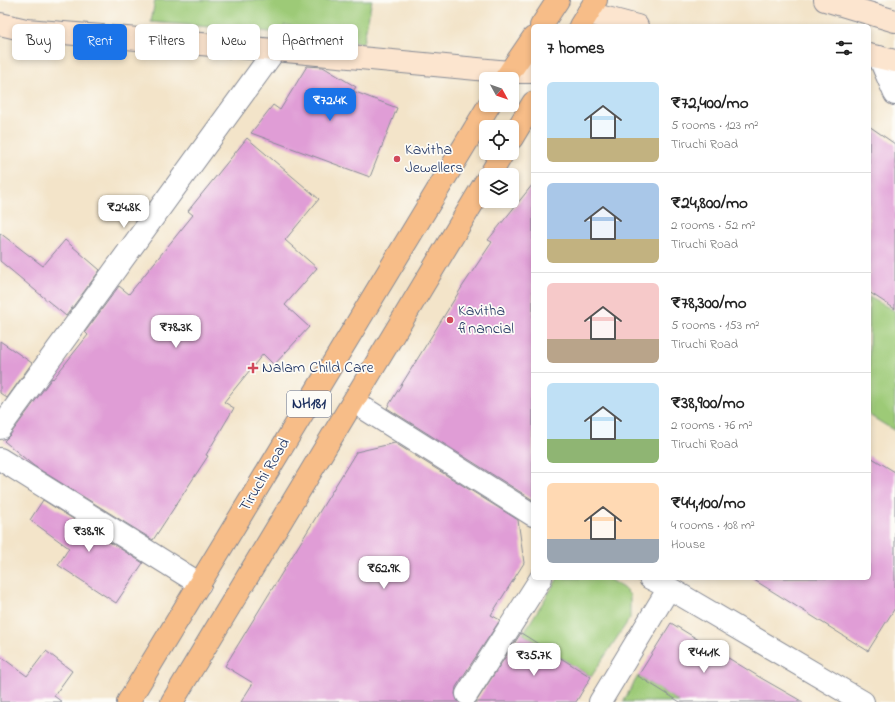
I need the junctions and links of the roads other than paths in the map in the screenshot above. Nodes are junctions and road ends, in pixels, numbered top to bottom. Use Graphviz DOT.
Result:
graph roads {
  1 [pos="558,0"];
  2 [pos="825,0"];
  3 [pos="588,13"];
  4 [pos="895,21"];
  5 [pos="0,24"];
  6 [pos="542,24"];
  7 [pos="629,24"];
  8 [pos="531,41"];
  9 [pos="268,49"];
  10 [pos="881,58"];
  11 [pos="358,59"];
  12 [pos="268,60"];
  13 [pos="510,72"];
  14 [pos="531,72"];
  15 [pos="479,73"];
  16 [pos="519,74"];
  17 [pos="895,94"];
  18 [pos="531,106"];
  19 [pos="485,112"];
  20 [pos="519,126"];
  21 [pos="479,193"];
  22 [pos="354,402"];
  23 [pos="0,428"];
  24 [pos="0,459"];
  25 [pos="531,514"];
  26 [pos="540,580"];
  27 [pos="654,580"];
  28 [pos="200,584"];
  29 [pos="669,588"];
  30 [pos="467,694"];
  31 [pos="855,700"];
  32 [pos="128,702"];
  33 [pos="172,702"];
  34 [pos="600,702"];
  1 -- 6 [label="highway"];
  2 -- 4 [label="main road"];
  3 -- 7 [label="main road"];
  5 -- 9 [label="main road"];
  8 -- 13 [label="highway"];
  10 -- 17 [label="street"];
  11 -- 15 [label="main road"];
  12 -- 23 [label="street"];
  14 -- 16 [label="main road"];
  18 -- 20 [label="highway"];
  19 -- 28 [label="highway, Tiruchi Road / NH181"];
  21 -- 22 [label="highway, NH181"];
  22 -- 25 [label="street"];
  22 -- 33 [label="highway, NH181"];
  24 -- 28 [label="street"];
  26 -- 30 [label="street"];
  27 -- 29 [label="street"];
  28 -- 32 [label="highway, Tiruchi Road / NH181"];
  29 -- 31 [label="street"];
  29 -- 34 [label="street"];
}
